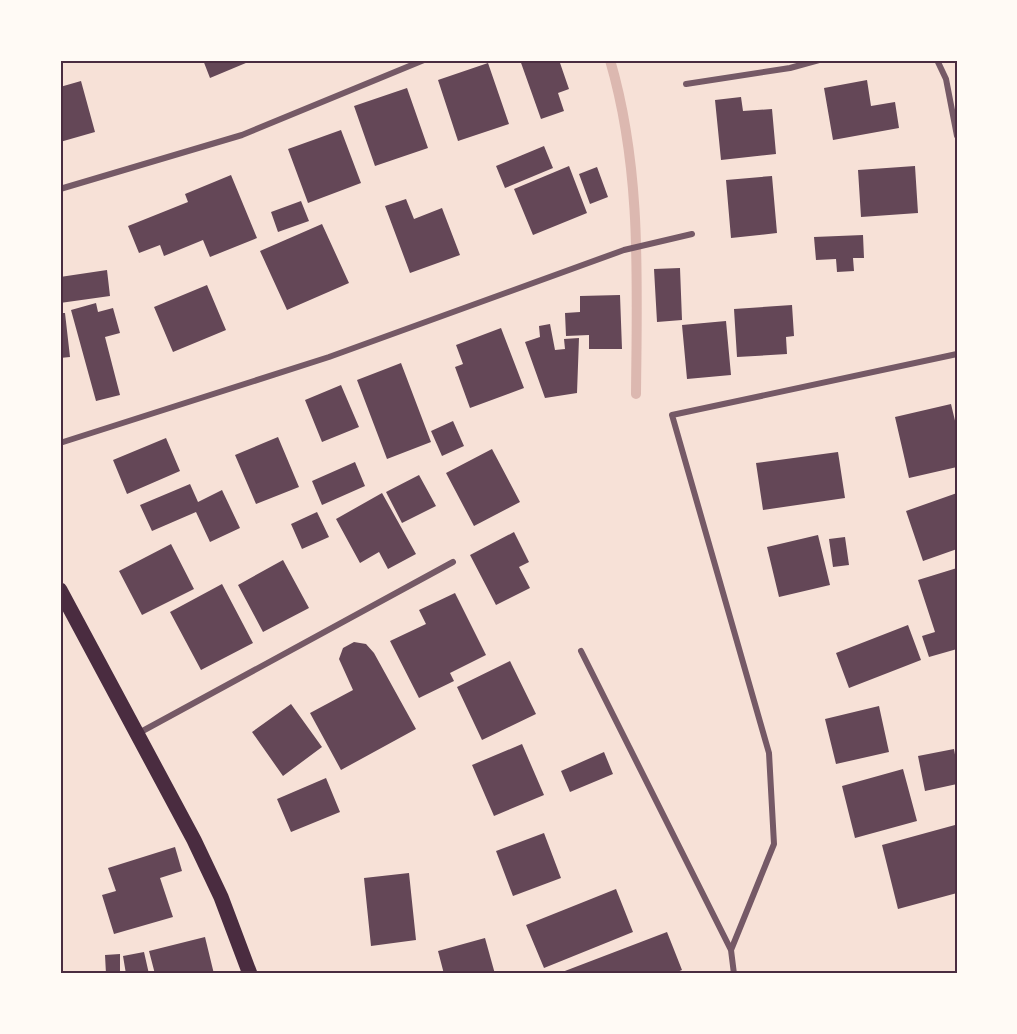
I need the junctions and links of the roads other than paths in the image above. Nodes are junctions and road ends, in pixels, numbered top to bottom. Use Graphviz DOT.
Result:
graph roads {
  1 [pos="424,60"];
  2 [pos="819,60"];
  3 [pos="937,60"];
  4 [pos="686,84"];
  5 [pos="957,136"];
  6 [pos="60,189"];
  7 [pos="692,234"];
  8 [pos="957,354"];
  9 [pos="60,443"];
  10 [pos="453,562"];
  11 [pos="60,590"];
  12 [pos="581,651"];
  13 [pos="137,734"];
  14 [pos="731,950"];
  15 [pos="250,974"];
  16 [pos="734,974"];
  1 -- 6 [label="street"];
  2 -- 4 [label="street"];
  3 -- 5 [label="street"];
  7 -- 9 [label="street"];
  8 -- 14 [label="street"];
  10 -- 13 [label="street"];
  11 -- 13 [label="main road"];
  12 -- 14 [label="street"];
  13 -- 15 [label="main road"];
  14 -- 16 [label="street"];
}
